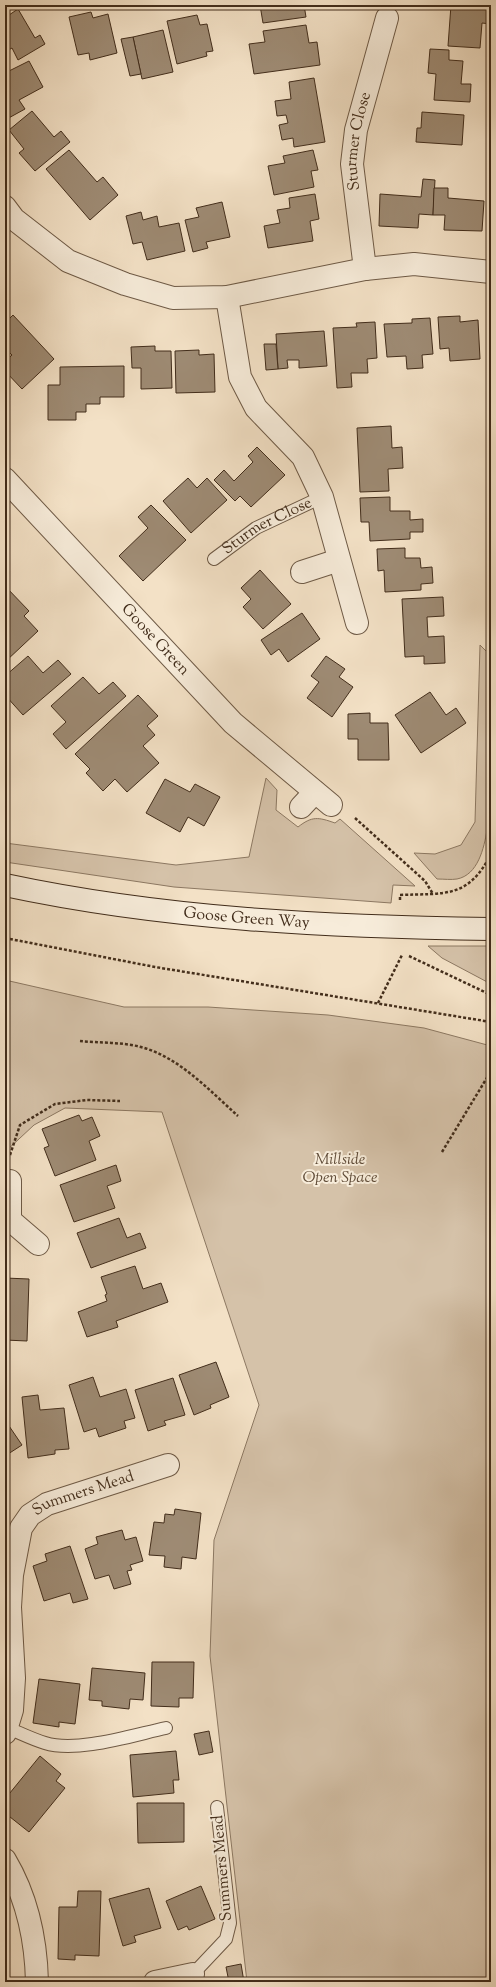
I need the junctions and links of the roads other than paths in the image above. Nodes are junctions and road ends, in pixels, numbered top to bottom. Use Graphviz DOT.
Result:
graph roads {
  1 [pos="387,18"];
  2 [pos="5,207"];
  3 [pos="365,269"];
  4 [pos="489,271"];
  5 [pos="227,297"];
  6 [pos="5,479"];
  7 [pos="322,497"];
  8 [pos="214,559"];
  9 [pos="339,560"];
  10 [pos="302,572"];
  11 [pos="357,623"];
  12 [pos="315,801"];
  13 [pos="5,885"];
  14 [pos="491,929"];
  15 [pos="8,1180"];
  16 [pos="7,1221"];
  17 [pos="38,1244"];
  18 [pos="168,1465"];
  19 [pos="166,1728"];
  20 [pos="6,1730"];
  21 [pos="217,1807"];
  22 [pos="5,1860"];
  23 [pos="193,1974"];
  24 [pos="37,1982"];
  25 [pos="155,1982"];
  1 -- 3 [label="street, Sturmer Close"];
  2 -- 5 [label="street"];
  3 -- 4 [label="street"];
  3 -- 5 [label="street"];
  5 -- 7 [label="street, Sturmer Close"];
  6 -- 12 [label="street, Goose Green"];
  7 -- 8 [label="lane, Sturmer Close"];
  7 -- 9 [label="street, Sturmer Close"];
  9 -- 10 [label="street"];
  9 -- 11 [label="street, Sturmer Close"];
  13 -- 14 [label="street, Goose Green Way"];
  15 -- 16 [label="street"];
  16 -- 17 [label="street"];
  18 -- 20 [label="street, Summers Mead"];
  19 -- 20 [label="lane"];
  21 -- 23 [label="lane, Summers Mead"];
  22 -- 24 [label="street"];
  23 -- 25 [label="street, Summers Mead"];
}
